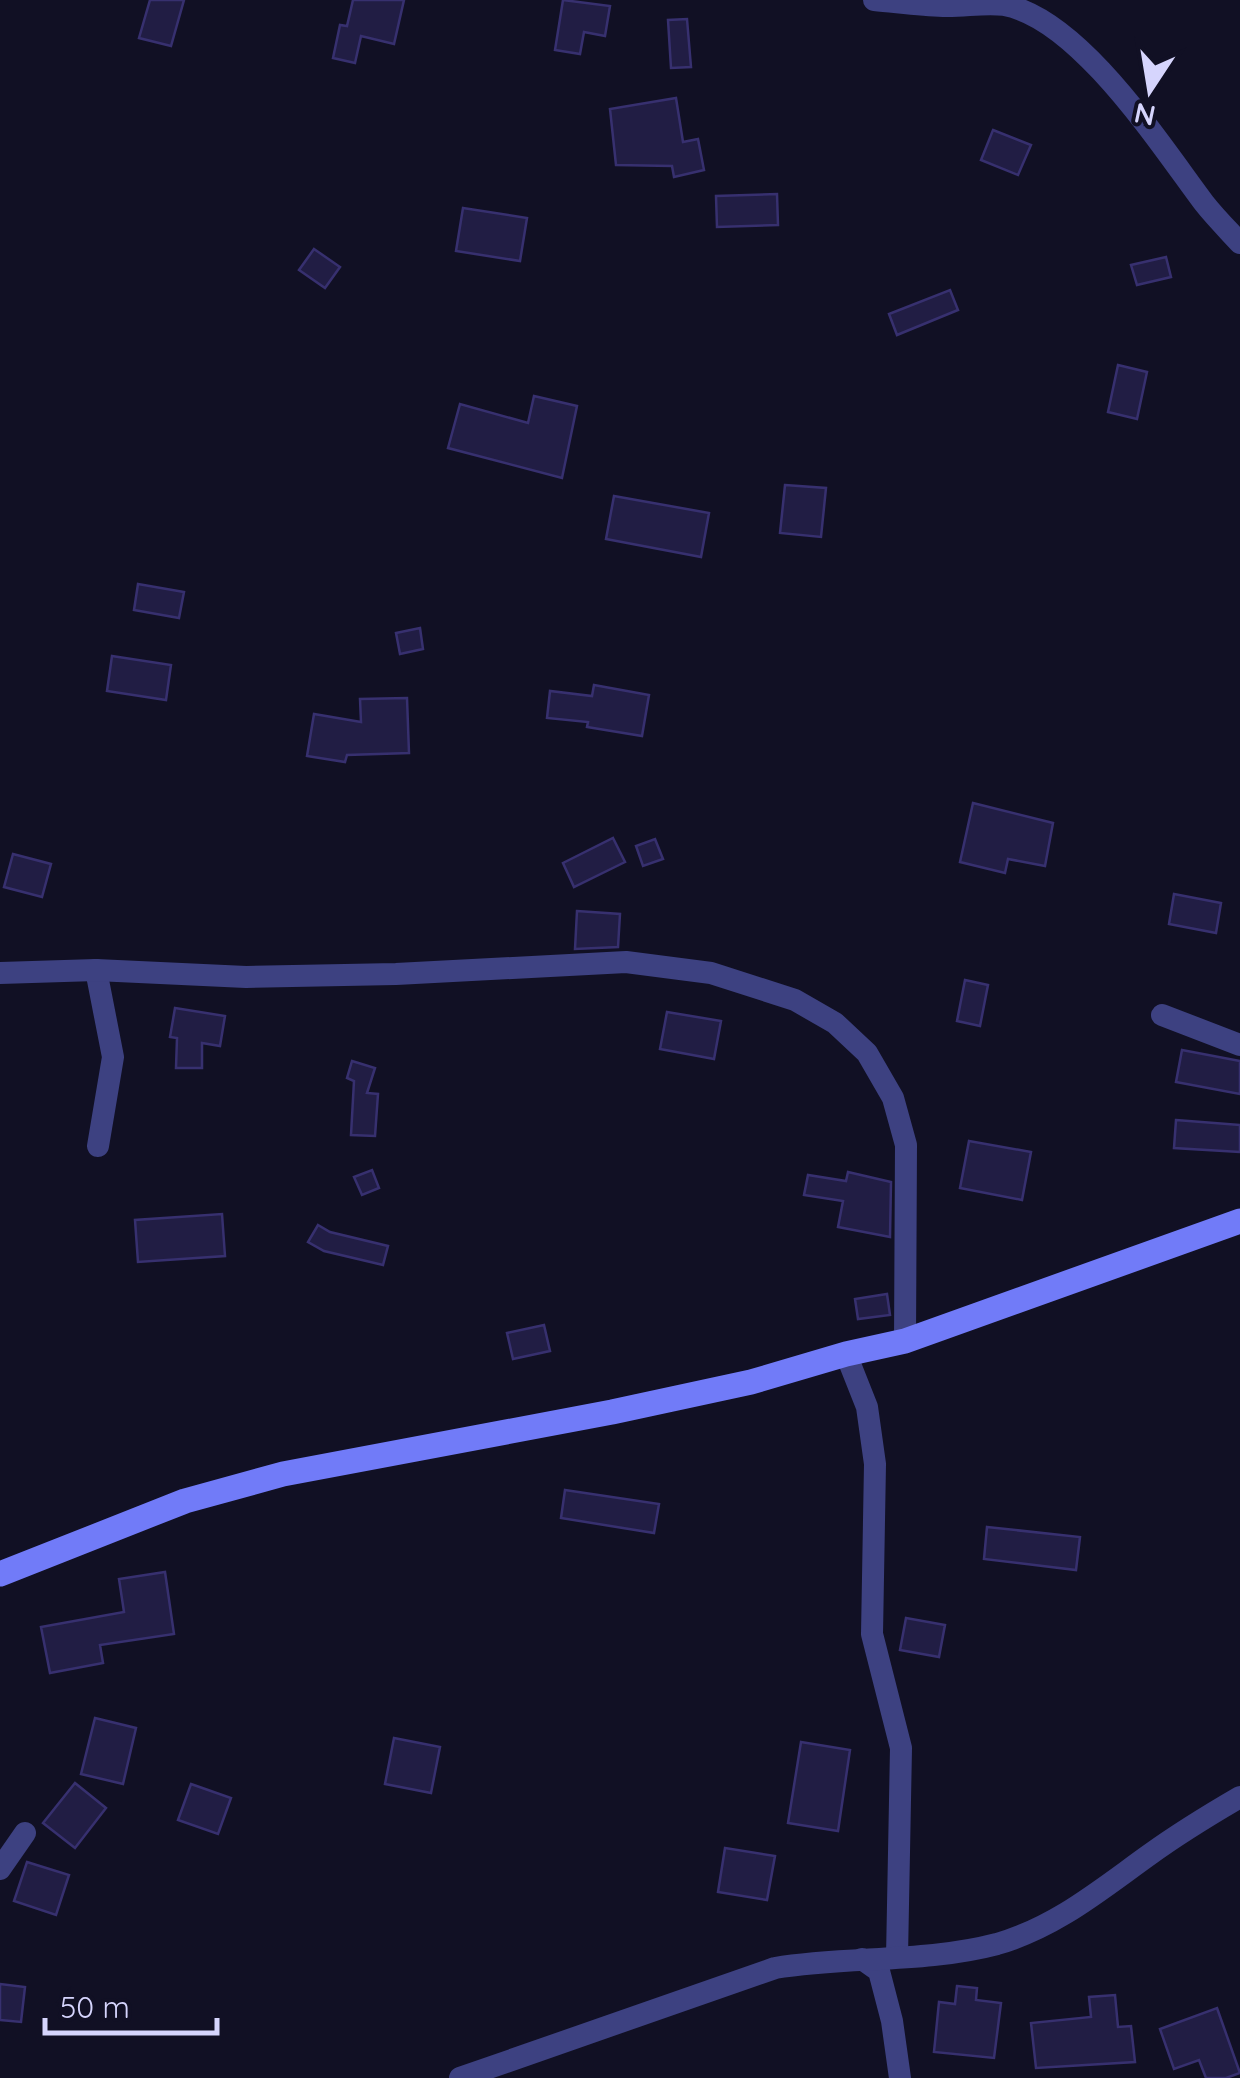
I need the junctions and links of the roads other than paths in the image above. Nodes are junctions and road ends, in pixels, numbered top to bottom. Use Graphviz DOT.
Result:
graph roads {
  1 [pos="874,0"];
  2 [pos="1240,243"];
  3 [pos="96,970"];
  4 [pos="0,973"];
  5 [pos="1162,1015"];
  6 [pos="1240,1045"];
  7 [pos="98,1146"];
  8 [pos="1240,1222"];
  9 [pos="905,1341"];
  10 [pos="846,1354"];
  11 [pos="0,1574"];
  12 [pos="1240,1797"];
  13 [pos="25,1833"];
  14 [pos="0,1869"];
  15 [pos="897,1957"];
  16 [pos="862,1959"];
  17 [pos="460,2078"];
  18 [pos="900,2078"];
  1 -- 2 [label="street"];
  3 -- 4 [label="street"];
  3 -- 7 [label="street"];
  3 -- 9 [label="street"];
  5 -- 6 [label="street"];
  8 -- 9 [label="main road"];
  9 -- 10 [label="main road"];
  10 -- 11 [label="main road"];
  10 -- 15 [label="street"];
  12 -- 15 [label="street"];
  13 -- 14 [label="street"];
  15 -- 16 [label="street"];
  16 -- 17 [label="street"];
  16 -- 18 [label="street"];
}
